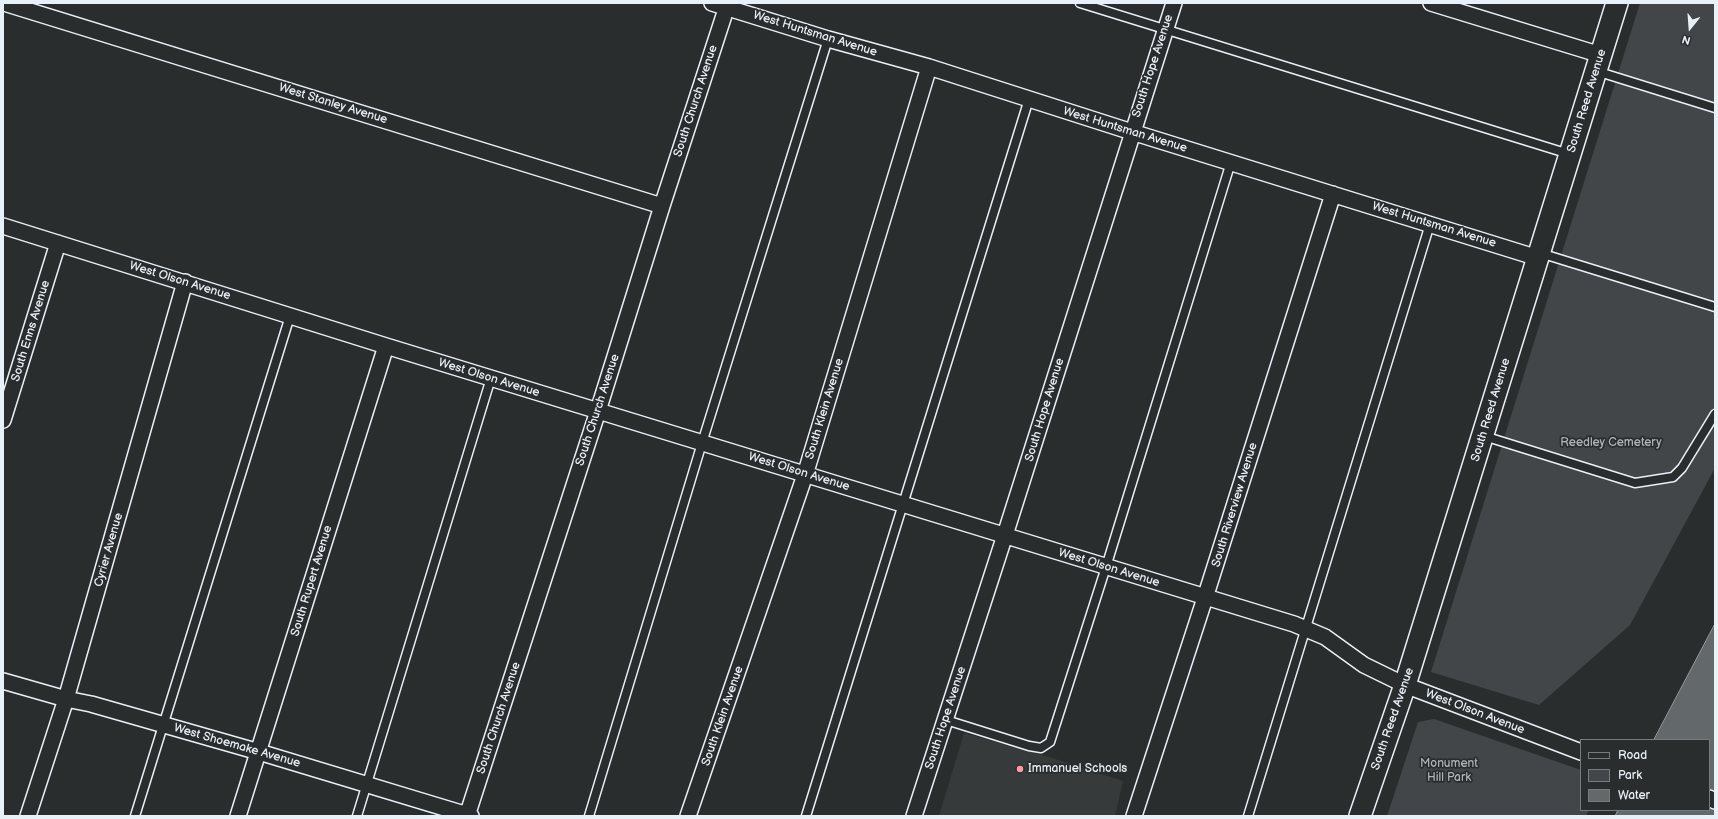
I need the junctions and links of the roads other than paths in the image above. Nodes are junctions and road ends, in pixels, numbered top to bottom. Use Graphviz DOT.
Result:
graph roads {
  1 [pos="4,3"];
  2 [pos="712,3"];
  3 [pos="1080,3"];
  4 [pos="1174,3"];
  5 [pos="1431,3"];
  6 [pos="1617,3"];
  7 [pos="727,5"];
  8 [pos="1166,29"];
  9 [pos="828,39"];
  10 [pos="1599,63"];
  11 [pos="929,67"];
  12 [pos="1029,99"];
  13 [pos="1715,108"];
  14 [pos="1132,132"];
  15 [pos="1570,154"];
  16 [pos="1231,162"];
  17 [pos="1333,194"];
  18 [pos="662,206"];
  19 [pos="1430,224"];
  20 [pos="3,226"];
  21 [pos="58,243"];
  22 [pos="1538,255"];
  23 [pos="185,282"];
  24 [pos="1715,307"];
  25 [pos="290,316"];
  26 [pos="386,346"];
  27 [pos="491,378"];
  28 [pos="598,411"];
  29 [pos="1715,414"];
  30 [pos="3,420"];
  31 [pos="1483,436"];
  32 [pos="702,443"];
  33 [pos="805,474"];
  34 [pos="903,504"];
  35 [pos="1005,535"];
  36 [pos="1106,567"];
  37 [pos="1206,598"];
  38 [pos="1306,629"];
  39 [pos="3,681"];
  40 [pos="1405,685"];
  41 [pos="66,699"];
  42 [pos="946,720"];
  43 [pos="163,724"];
  44 [pos="259,752"];
  45 [pos="1580,752"];
  46 [pos="367,785"];
  47 [pos="28,816"];
  48 [pos="135,816"];
  49 [pos="238,816"];
  50 [pos="357,816"];
  51 [pos="468,816"];
  52 [pos="589,816"];
  53 [pos="688,816"];
  54 [pos="806,816"];
  55 [pos="914,816"];
  56 [pos="1134,816"];
  57 [pos="1248,816"];
  58 [pos="1360,816"];
  1 -- 18 [label="street, West Stanley Avenue"];
  2 -- 7 [label="street, West Huntsman Avenue"];
  3 -- 8 [label="lane"];
  4 -- 8 [label="street, South Hope Avenue"];
  5 -- 10 [label="street"];
  6 -- 10 [label="street, South Reed Avenue"];
  7 -- 9 [label="street, West Huntsman Avenue"];
  7 -- 18 [label="street, South Church Avenue"];
  8 -- 14 [label="street, South Hope Avenue"];
  8 -- 15 [label="lane"];
  9 -- 11 [label="street, West Huntsman Avenue"];
  9 -- 32 [label="lane"];
  10 -- 13 [label="lane"];
  10 -- 15 [label="street, South Reed Avenue"];
  11 -- 12 [label="street, West Huntsman Avenue"];
  11 -- 33 [label="street, South Klein Avenue"];
  12 -- 14 [label="street, West Huntsman Avenue"];
  12 -- 34 [label="lane"];
  14 -- 16 [label="street, West Huntsman Avenue"];
  14 -- 35 [label="street, South Hope Avenue"];
  15 -- 22 [label="street, South Reed Avenue"];
  16 -- 17 [label="street, West Huntsman Avenue"];
  16 -- 36 [label="lane"];
  17 -- 19 [label="street, West Huntsman Avenue"];
  17 -- 37 [label="street, South Riverview Avenue"];
  18 -- 28 [label="street, South Church Avenue"];
  19 -- 22 [label="street, West Huntsman Avenue"];
  19 -- 38 [label="lane"];
  20 -- 21 [label="street, West Olson Avenue"];
  21 -- 23 [label="street, West Olson Avenue"];
  21 -- 30 [label="street, South Enns Avenue"];
  22 -- 24 [label="lane"];
  22 -- 31 [label="street, South Reed Avenue"];
  23 -- 25 [label="street, West Olson Avenue"];
  23 -- 41 [label="street, Cyrier Avenue"];
  25 -- 26 [label="street, West Olson Avenue"];
  25 -- 43 [label="lane"];
  26 -- 27 [label="street, West Olson Avenue"];
  26 -- 44 [label="street, South Rupert Avenue"];
  27 -- 28 [label="street, West Olson Avenue"];
  27 -- 46 [label="lane"];
  28 -- 32 [label="street, West Olson Avenue"];
  28 -- 51 [label="street, South Church Avenue"];
  29 -- 31 [label="lane"];
  31 -- 40 [label="street, South Reed Avenue"];
  32 -- 33 [label="street, West Olson Avenue"];
  32 -- 52 [label="lane"];
  33 -- 34 [label="street, West Olson Avenue"];
  33 -- 53 [label="street, South Klein Avenue"];
  34 -- 35 [label="street, West Olson Avenue"];
  34 -- 54 [label="lane"];
  35 -- 36 [label="street, West Olson Avenue"];
  35 -- 42 [label="street, South Hope Avenue"];
  36 -- 37 [label="street, West Olson Avenue"];
  36 -- 42 [label="lane"];
  37 -- 38 [label="street, West Olson Avenue"];
  37 -- 56 [label="street, South Riverview Avenue"];
  38 -- 40 [label="street, West Olson Avenue"];
  38 -- 57 [label="lane"];
  39 -- 41 [label="street, West Shoemake Avenue"];
  40 -- 45 [label="street, West Olson Avenue"];
  40 -- 58 [label="street, South Reed Avenue"];
  41 -- 43 [label="street, West Shoemake Avenue"];
  41 -- 47 [label="street, Cyrier Avenue"];
  42 -- 55 [label="street, South Hope Avenue"];
  43 -- 44 [label="street, West Shoemake Avenue"];
  43 -- 48 [label="lane"];
  44 -- 46 [label="street, West Shoemake Avenue"];
  44 -- 49 [label="street, South Rupert Avenue"];
  46 -- 50 [label="lane"];
  46 -- 51 [label="street, West Shoemake Avenue"];
}
